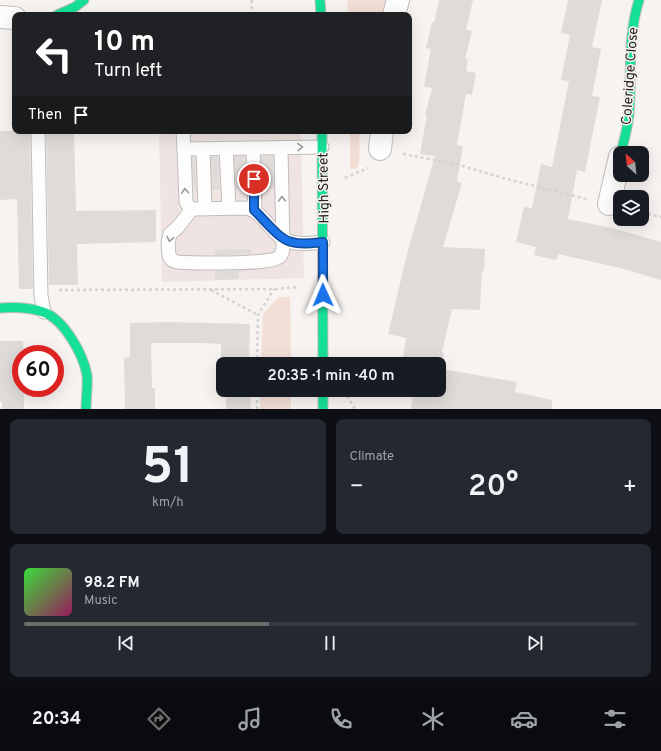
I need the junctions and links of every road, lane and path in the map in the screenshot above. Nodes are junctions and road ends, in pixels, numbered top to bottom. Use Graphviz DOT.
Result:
graph roads {
  1 [pos="85,0"];
  2 [pos="252,0"];
  3 [pos="320,0"];
  4 [pos="398,0"];
  5 [pos="639,0"];
  6 [pos="65,12"];
  7 [pos="87,12"];
  8 [pos="251,12"];
  9 [pos="321,12"];
  10 [pos="395,12"];
  11 [pos="0,17"];
  12 [pos="12,18"];
  13 [pos="38,134"];
  14 [pos="183,134"];
  15 [pos="322,134"];
  16 [pos="381,140"];
  17 [pos="623,146"];
  18 [pos="322,147"];
  19 [pos="226,148"];
  20 [pos="253,148"];
  21 [pos="281,148"];
  22 [pos="184,149"];
  23 [pos="203,149"];
  24 [pos="614,182"];
  25 [pos="609,204"];
  26 [pos="229,208"];
  27 [pos="199,209"];
  28 [pos="254,210"];
  29 [pos="649,214"];
  30 [pos="661,217"];
  31 [pos="283,238"];
  32 [pos="323,242"];
  33 [pos="210,289"];
  34 [pos="41,296"];
  35 [pos="0,308"];
  36 [pos="44,312"];
  37 [pos="258,315"];
  38 [pos="257,357"];
  39 [pos="323,357"];
  40 [pos="257,397"];
  41 [pos="323,397"];
  42 [pos="348,397"];
  43 [pos="86,409"];
  44 [pos="257,409"];
  45 [pos="323,409"];
  46 [pos="355,409"];
  1 -- 6 [label="street"];
  1 -- 7 [label="lane"];
  2 -- 8 [label="path"];
  3 -- 9 [label="street"];
  4 -- 10 [label="street"];
  5 -- 17 [label="street, Coleridge Close"];
  11 -- 12 [label="street"];
  13 -- 34 [label="lane"];
  14 -- 22 [label="lane"];
  15 -- 18 [label="street, High Street"];
  16 -- 25 [label="path"];
  21 -- 18 [label="lane, one-way"];
  18 -- 32 [label="street, High Street"];
  19 -- 20 [label="lane"];
  19 -- 23 [label="lane"];
  19 -- 26 [label="lane"];
  20 -- 21 [label="lane"];
  20 -- 28 [label="lane"];
  31 -- 21 [label="lane, one-way"];
  22 -- 23 [label="lane"];
  27 -- 22 [label="lane, one-way"];
  23 -- 27 [label="lane"];
  24 -- 25 [label="street"];
  26 -- 27 [label="lane"];
  26 -- 28 [label="lane"];
  27 -- 31 [label="lane, one-way"];
  28 -- 31 [label="lane"];
  29 -- 30 [label="path"];
  31 -- 32 [label="lane"];
  32 -- 39 [label="street, High Street"];
  33 -- 34 [label="path"];
  33 -- 37 [label="path"];
  33 -- 37 [label="path"];
  34 -- 36 [label="lane"];
  35 -- 36 [label="street"];
  36 -- 43 [label="street"];
  37 -- 38 [label="path"];
  40 -- 44 [label="path"];
  41 -- 45 [label="street"];
  42 -- 46 [label="path"];
}
